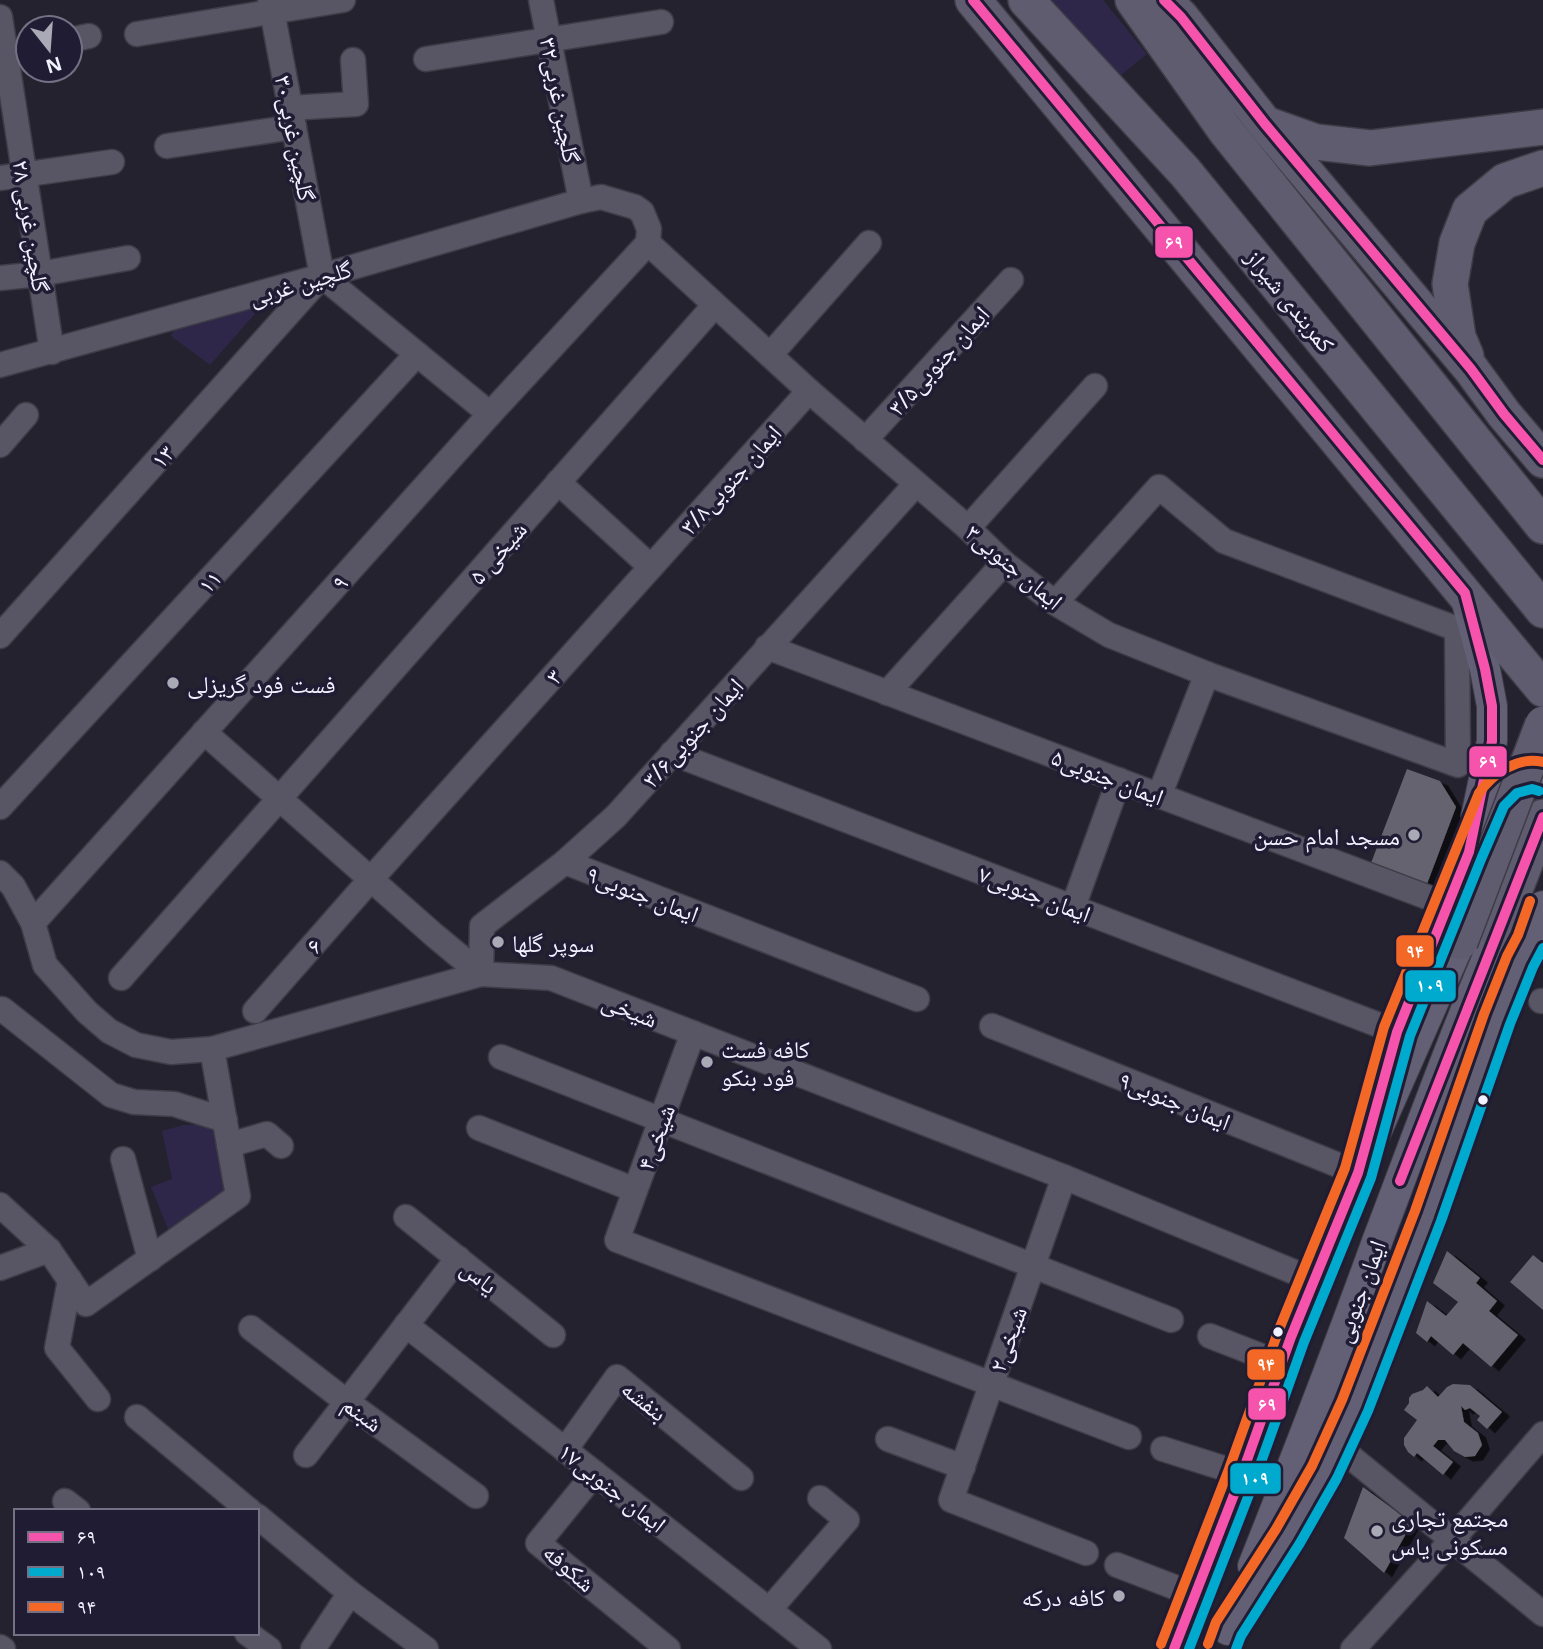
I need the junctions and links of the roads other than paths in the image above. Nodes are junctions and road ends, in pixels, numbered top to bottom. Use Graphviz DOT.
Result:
graph roads {
  1 [pos="343,0"];
  2 [pos="541,0"];
  3 [pos="973,0"];
  4 [pos="1026,0"];
  5 [pos="1133,0"];
  6 [pos="1164,0"];
  7 [pos="271,6"];
  8 [pos="0,18"];
  9 [pos="661,22"];
  10 [pos="137,34"];
  11 [pos="549,41"];
  12 [pos="11,52"];
  13 [pos="426,59"];
  14 [pos="353,60"];
  15 [pos="292,117"];
  16 [pos="1265,124"];
  17 [pos="1543,127"];
  18 [pos="167,146"];
  19 [pos="112,162"];
  20 [pos="1543,167"];
  21 [pos="12,177"];
  22 [pos="591,199"];
  23 [pos="648,243"];
  24 [pos="869,243"];
  25 [pos="128,258"];
  26 [pos="40,274"];
  27 [pos="322,276"];
  28 [pos="0,278"];
  29 [pos="1011,279"];
  30 [pos="715,306"];
  31 [pos="52,352"];
  32 [pos="417,354"];
  33 [pos="770,355"];
  34 [pos="0,365"];
  35 [pos="1471,369"];
  36 [pos="1095,386"];
  37 [pos="809,391"];
  38 [pos="490,414"];
  39 [pos="26,415"];
  40 [pos="864,440"];
  41 [pos="0,445"];
  42 [pos="1543,460"];
  43 [pos="558,482"];
  44 [pos="916,484"];
  45 [pos="1543,526"];
  46 [pos="968,528"];
  47 [pos="1004,563"];
  48 [pos="651,567"];
  49 [pos="1465,593"];
  50 [pos="1055,603"];
  51 [pos="1543,610"];
  52 [pos="0,636"];
  53 [pos="767,648"];
  54 [pos="1207,674"];
  55 [pos="1543,689"];
  56 [pos="887,693"];
  57 [pos="1543,724"];
  58 [pos="204,732"];
  59 [pos="672,753"];
  60 [pos="1543,777"];
  61 [pos="1119,780"];
  62 [pos="1159,796"];
  63 [pos="280,797"];
  64 [pos="0,807"];
  65 [pos="1543,817"];
  66 [pos="1469,852"];
  67 [pos="565,862"];
  68 [pos="0,873"];
  69 [pos="371,879"];
  70 [pos="1448,905"];
  71 [pos="1543,906"];
  72 [pos="1073,907"];
  73 [pos="33,923"];
  74 [pos="1524,935"];
  75 [pos="1460,942"];
  76 [pos="481,974"];
  77 [pos="121,978"];
  78 [pos="917,999"];
  79 [pos="2,1009"];
  80 [pos="255,1011"];
  81 [pos="992,1026"];
  82 [pos="1397,1032"];
  83 [pos="693,1033"];
  84 [pos="212,1049"];
  85 [pos="500,1057"];
  86 [pos="225,1120"];
  87 [pos="661,1120"];
  88 [pos="479,1128"];
  89 [pos="229,1145"];
  90 [pos="281,1146"];
  91 [pos="123,1159"];
  92 [pos="1359,1173"];
  93 [pos="1064,1177"];
  94 [pos="635,1190"];
  95 [pos="0,1205"];
  96 [pos="406,1217"];
  97 [pos="49,1251"];
  98 [pos="458,1258"];
  99 [pos="149,1259"];
  100 [pos="1033,1266"];
  101 [pos="0,1268"];
  102 [pos="69,1280"];
  103 [pos="1316,1281"];
  104 [pos="1171,1320"];
  105 [pos="406,1325"];
  106 [pos="251,1328"];
  107 [pos="553,1335"];
  108 [pos="1210,1336"];
  109 [pos="1282,1364"];
  110 [pos="991,1384"];
  111 [pos="97,1399"];
  112 [pos="347,1402"];
  113 [pos="137,1417"];
  114 [pos="1543,1434"];
  115 [pos="1129,1437"];
  116 [pos="888,1439"];
  117 [pos="1336,1445"];
  118 [pos="565,1450"];
  119 [pos="1163,1450"];
  120 [pos="306,1455"];
  121 [pos="962,1467"];
  122 [pos="595,1473"];
  123 [pos="1242,1474"];
  124 [pos="741,1478"];
  125 [pos="476,1496"];
  126 [pos="820,1498"];
  127 [pos="248,1509"];
  128 [pos="259,1518"];
  129 [pos="1452,1540"];
  130 [pos="1086,1553"];
  131 [pos="1117,1565"];
  132 [pos="350,1592"];
  133 [pos="1195,1595"];
  134 [pos="769,1610"];
  135 [pos="1543,1614"];
  136 [pos="250,1635"];
  137 [pos="1224,1640"];
  138 [pos="1357,1645"];
  139 [pos="269,1649"];
  140 [pos="313,1649"];
  141 [pos="426,1649"];
  142 [pos="668,1649"];
  143 [pos="819,1649"];
  144 [pos="1174,1649"];
  1 -- 7 [label="street"];
  2 -- 11 [label="street, گلچین غربی۳۲"];
  3 -- 49 [label="highway"];
  4 -- 51 [label="highway, کمربندی شیراز"];
  5 -- 45 [label="highway"];
  6 -- 16 [label="highway"];
  7 -- 10 [label="street"];
  7 -- 15 [label="street, گلچین غربی۳۰"];
  8 -- 12 [label="street, گلچین غربی ۲۸"];
  9 -- 11 [label="street"];
  11 -- 13 [label="street"];
  11 -- 22 [label="street, گلچین غربی۳۲"];
  12 -- 21 [label="street, گلچین غربی ۲۸"];
  14 -- 15 [label="street"];
  15 -- 18 [label="street"];
  15 -- 27 [label="street, گلچین غربی۳۰"];
  16 -- 17 [label="highway"];
  16 -- 35 [label="highway"];
  19 -- 21 [label="street"];
  20 -- 35 [label="highway"];
  21 -- 26 [label="street, گلچین غربی ۲۸"];
  22 -- 23 [label="street"];
  22 -- 27 [label="street, گلچین غربی"];
  23 -- 30 [label="street, ایمان جنوبی۳"];
  23 -- 38 [label="street, ۹"];
  24 -- 33 [label="street"];
  25 -- 26 [label="street"];
  26 -- 28 [label="street"];
  26 -- 31 [label="street, گلچین غربی ۲۸"];
  27 -- 31 [label="street, گلچین غربی"];
  27 -- 32 [label="street"];
  27 -- 52 [label="street, ۱۳"];
  29 -- 40 [label="street, ایمان جنوبی۳/۵"];
  30 -- 33 [label="street, ایمان جنوبی۳"];
  30 -- 43 [label="street, شیخی ۵"];
  31 -- 34 [label="street, گلچین غربی"];
  32 -- 38 [label="street"];
  32 -- 64 [label="street, ۱۱"];
  33 -- 37 [label="street, ایمان جنوبی۳"];
  35 -- 42 [label="highway"];
  36 -- 46 [label="street"];
  37 -- 40 [label="street, ایمان جنوبی۳"];
  37 -- 48 [label="street, ایمان جنوبی۳/۸"];
  38 -- 58 [label="street, ۹"];
  39 -- 41 [label="street"];
  40 -- 44 [label="street, ایمان جنوبی۳"];
  43 -- 48 [label="street"];
  43 -- 63 [label="street, شیخی ۵"];
  44 -- 46 [label="street, ایمان جنوبی۳"];
  44 -- 53 [label="street, ایمان جنوبی۳/۶"];
  46 -- 47 [label="street, ایمان جنوبی۳"];
  47 -- 50 [label="street, ایمان جنوبی۳"];
  47 -- 56 [label="street"];
  48 -- 69 [label="street, ۳"];
  49 -- 55 [label="highway"];
  49 -- 66 [label="main road"];
  50 -- 54 [label="street, ایمان جنوبی۳"];
  50 -- 54 [label="street, ایمان جنوبی۳"];
  53 -- 56 [label="street, ایمان جنوبی۵"];
  53 -- 59 [label="street, ایمان جنوبی۳/۶"];
  54 -- 62 [label="street"];
  56 -- 61 [label="street, ایمان جنوبی۵"];
  57 -- 75 [label="highway, bridge"];
  58 -- 63 [label="street"];
  58 -- 73 [label="street, ۹"];
  59 -- 67 [label="street, ایمان جنوبی۳/۶"];
  59 -- 72 [label="street, ایمان جنوبی۷"];
  60 -- 66 [label="main road"];
  61 -- 62 [label="street, ایمان جنوبی۵"];
  61 -- 72 [label="street"];
  62 -- 70 [label="street, ایمان جنوبی۵"];
  63 -- 69 [label="street"];
  63 -- 77 [label="street, شیخی ۵"];
  65 -- 74 [label="highway"];
  66 -- 70 [label="main road"];
  67 -- 76 [label="street, ایمان جنوبی۳/۶"];
  67 -- 78 [label="street, ایمان جنوبی۹"];
  68 -- 73 [label="street, شیخی"];
  69 -- 76 [label="street"];
  69 -- 80 [label="street, ۶"];
  70 -- 82 [label="main road"];
  71 -- 74 [label="main road"];
  72 -- 82 [label="street, ایمان جنوبی۷"];
  73 -- 84 [label="street, شیخی"];
  74 -- 117 [label="main road"];
  74 -- 137 [label="main road, ایمان جنوبی"];
  75 -- 92 [label="main road"];
  76 -- 83 [label="street, شیخی"];
  76 -- 84 [label="street, شیخی"];
  79 -- 86 [label="street"];
  81 -- 92 [label="street, ایمان جنوبی۹"];
  82 -- 92 [label="main road"];
  83 -- 87 [label="street, شیخی۴"];
  83 -- 93 [label="street, شیخی"];
  84 -- 86 [label="street"];
  85 -- 87 [label="street"];
  86 -- 89 [label="street"];
  87 -- 94 [label="street, شیخی۴"];
  87 -- 100 [label="street"];
  88 -- 94 [label="street"];
  89 -- 90 [label="street"];
  89 -- 99 [label="street"];
  91 -- 99 [label="street"];
  92 -- 103 [label="main road, ایمان جنوبی"];
  93 -- 100 [label="street, شیخی۲"];
  93 -- 103 [label="street, شیخی"];
  94 -- 110 [label="street, شیخی۴"];
  95 -- 97 [label="street"];
  96 -- 98 [label="street, یاس"];
  97 -- 101 [label="street"];
  97 -- 102 [label="street"];
  98 -- 105 [label="street"];
  98 -- 107 [label="street, یاس"];
  99 -- 102 [label="street"];
  100 -- 104 [label="street"];
  100 -- 110 [label="street, شیخی۲"];
  102 -- 111 [label="street"];
  103 -- 109 [label="main road, ایمان جنوبی"];
  105 -- 112 [label="street"];
  105 -- 118 [label="street, ایمان جنوبی۱۷"];
  106 -- 112 [label="street, شبنم"];
  108 -- 109 [label="street"];
  109 -- 123 [label="main road, ایمان جنوبی"];
  110 -- 115 [label="street"];
  110 -- 121 [label="street, شیخی۲"];
  112 -- 120 [label="street"];
  112 -- 125 [label="street, شبنم"];
  113 -- 127 [label="street"];
  114 -- 129 [label="street"];
  116 -- 121 [label="street"];
  117 -- 129 [label="street"];
  117 -- 137 [label="main road"];
  118 -- 122 [label="street, ایمان جنوبی۱۷"];
  118 -- 124 [label="street, بنفشه"];
  119 -- 123 [label="street"];
  121 -- 130 [label="street, شیخی۲"];
  122 -- 134 [label="street, ایمان جنوبی۱۷"];
  122 -- 142 [label="street, شکوفه"];
  123 -- 133 [label="main road, ایمان جنوبی"];
  126 -- 134 [label="street"];
  128 -- 132 [label="street"];
  129 -- 135 [label="street"];
  129 -- 138 [label="street"];
  131 -- 133 [label="street"];
  132 -- 140 [label="street"];
  132 -- 141 [label="street"];
  133 -- 144 [label="main road, ایمان جنوبی"];
  134 -- 143 [label="street, ایمان جنوبی۱۷"];
  136 -- 139 [label="street"];
}
